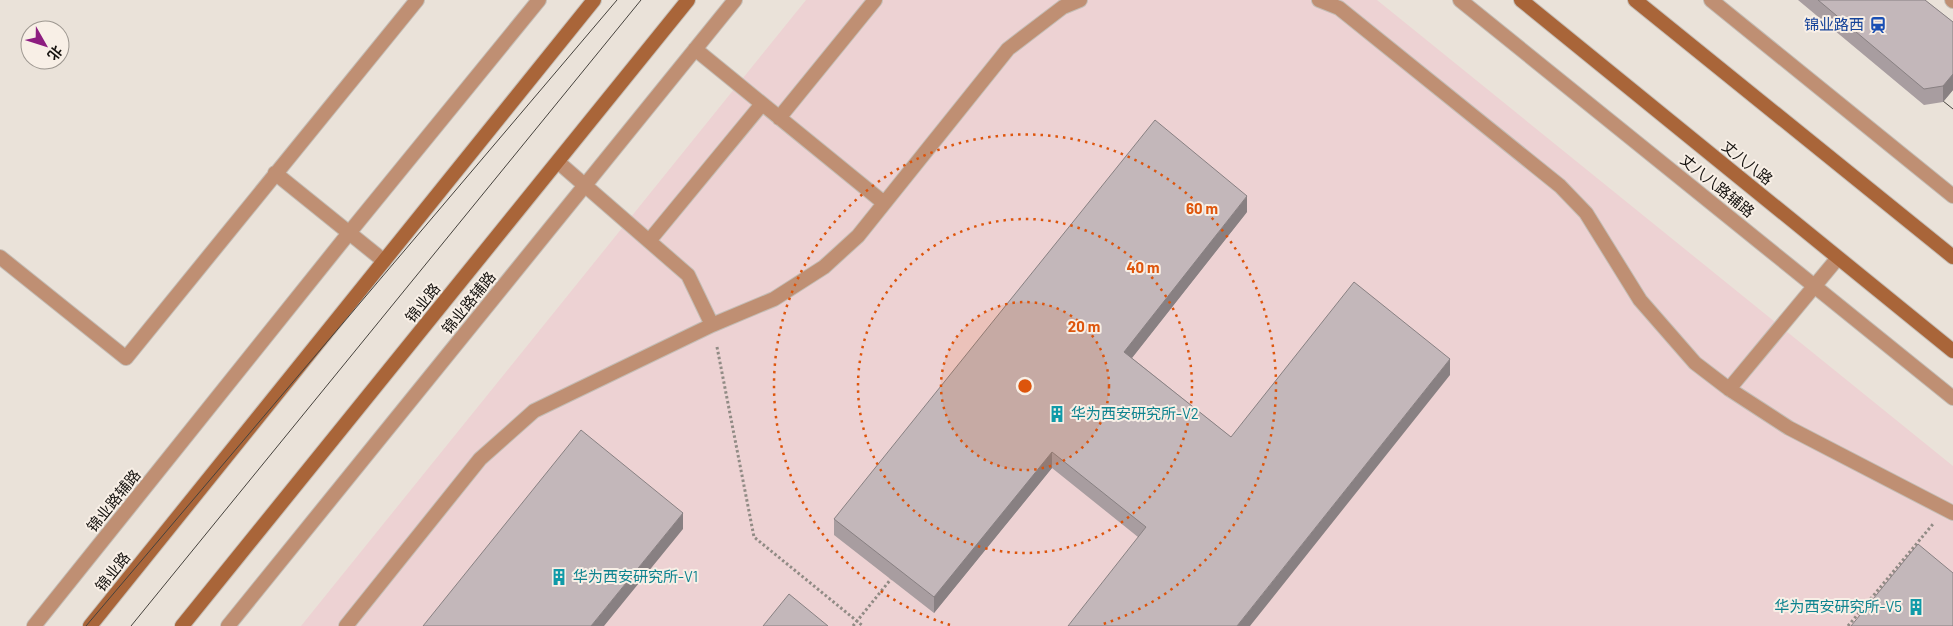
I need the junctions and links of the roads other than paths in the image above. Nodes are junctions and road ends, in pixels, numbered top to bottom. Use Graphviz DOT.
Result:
graph roads {
  1 [pos="417,0"];
  2 [pos="539,0"];
  3 [pos="594,0"];
  4 [pos="688,0"];
  5 [pos="735,0"];
  6 [pos="875,0"];
  7 [pos="1080,0"];
  8 [pos="1319,0"];
  9 [pos="1460,0"];
  10 [pos="1521,0"];
  11 [pos="1635,0"];
  12 [pos="1711,0"];
  13 [pos="695,49"];
  14 [pos="762,104"];
  15 [pos="779,118"];
  16 [pos="558,162"];
  17 [pos="275,173"];
  18 [pos="585,186"];
  19 [pos="1953,196"];
  20 [pos="884,203"];
  21 [pos="349,233"];
  22 [pos="649,241"];
  23 [pos="0,257"];
  24 [pos="1953,257"];
  25 [pos="1838,258"];
  26 [pos="384,261"];
  27 [pos="1815,286"];
  28 [pos="712,325"];
  29 [pos="1953,351"];
  30 [pos="1729,389"];
  31 [pos="1953,398"];
  32 [pos="1949,511"];
  33 [pos="34,626"];
  34 [pos="90,626"];
  35 [pos="182,626"];
  36 [pos="228,626"];
  37 [pos="346,626"];
  1 -- 17 [label="street"];
  2 -- 21 [label="street, 锦业路辅路"];
  3 -- 26 [label="main road, 锦业路"];
  4 -- 16 [label="main road, 锦业路"];
  5 -- 13 [label="street, 锦业路辅路"];
  6 -- 15 [label="street"];
  7 -- 20 [label="street"];
  8 -- 30 [label="street"];
  9 -- 27 [label="street, 丈八八路辅路"];
  10 -- 25 [label="main road, 丈八八路"];
  11 -- 24 [label="main road"];
  12 -- 19 [label="street"];
  13 -- 14 [label="street"];
  13 -- 18 [label="street, 锦业路辅路"];
  14 -- 15 [label="street"];
  14 -- 22 [label="street"];
  15 -- 20 [label="street"];
  16 -- 18 [label="street"];
  16 -- 35 [label="main road, 锦业路"];
  17 -- 21 [label="street"];
  17 -- 23 [label="street"];
  18 -- 22 [label="street"];
  18 -- 36 [label="street, 锦业路辅路"];
  20 -- 28 [label="street"];
  21 -- 26 [label="street"];
  21 -- 33 [label="street, 锦业路辅路"];
  22 -- 28 [label="street"];
  25 -- 27 [label="street"];
  25 -- 29 [label="main road, 丈八八路"];
  26 -- 34 [label="main road, 锦业路"];
  27 -- 30 [label="street"];
  27 -- 31 [label="street, 丈八八路辅路"];
  28 -- 37 [label="street"];
  30 -- 32 [label="street"];
}
